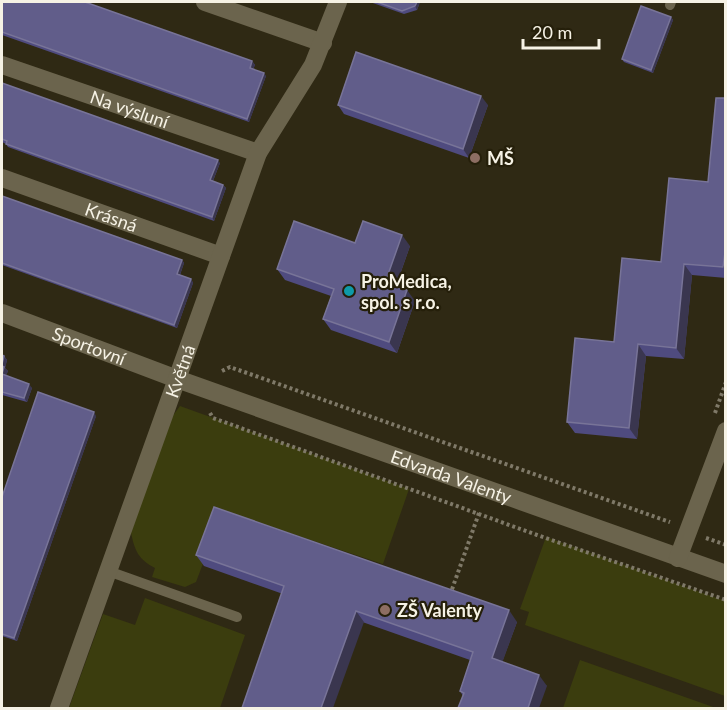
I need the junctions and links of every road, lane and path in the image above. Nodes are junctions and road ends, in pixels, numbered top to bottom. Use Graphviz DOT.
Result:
graph roads {
  1 [pos="205,2"];
  2 [pos="338,2"];
  3 [pos="323,43"];
  4 [pos="2,65"];
  5 [pos="258,153"];
  6 [pos="2,178"];
  7 [pos="220,256"];
  8 [pos="2,313"];
  9 [pos="177,379"];
  10 [pos="197,386"];
  11 [pos="726,431"];
  12 [pos="676,524"];
  13 [pos="678,558"];
  14 [pos="108,571"];
  15 [pos="726,574"];
  16 [pos="448,599"];
  17 [pos="726,600"];
  18 [pos="237,617"];
  19 [pos="59,708"];
  1 -- 3 [label="street"];
  2 -- 3 [label="street, Květná"];
  3 -- 5 [label="street, Květná"];
  4 -- 5 [label="street, Na výsluní"];
  5 -- 7 [label="street, Květná"];
  6 -- 7 [label="street, Krásná"];
  7 -- 9 [label="street, Květná"];
  8 -- 9 [label="street, Sportovní"];
  9 -- 10 [label="street, Edvarda Valenty"];
  9 -- 14 [label="street, Květná"];
  10 -- 12 [label="path"];
  10 -- 13 [label="street, Edvarda Valenty"];
  11 -- 13 [label="street"];
  13 -- 15 [label="street, Edvarda Valenty"];
  14 -- 18 [label="lane"];
  14 -- 19 [label="street, Květná"];
  16 -- 17 [label="path"];
}
